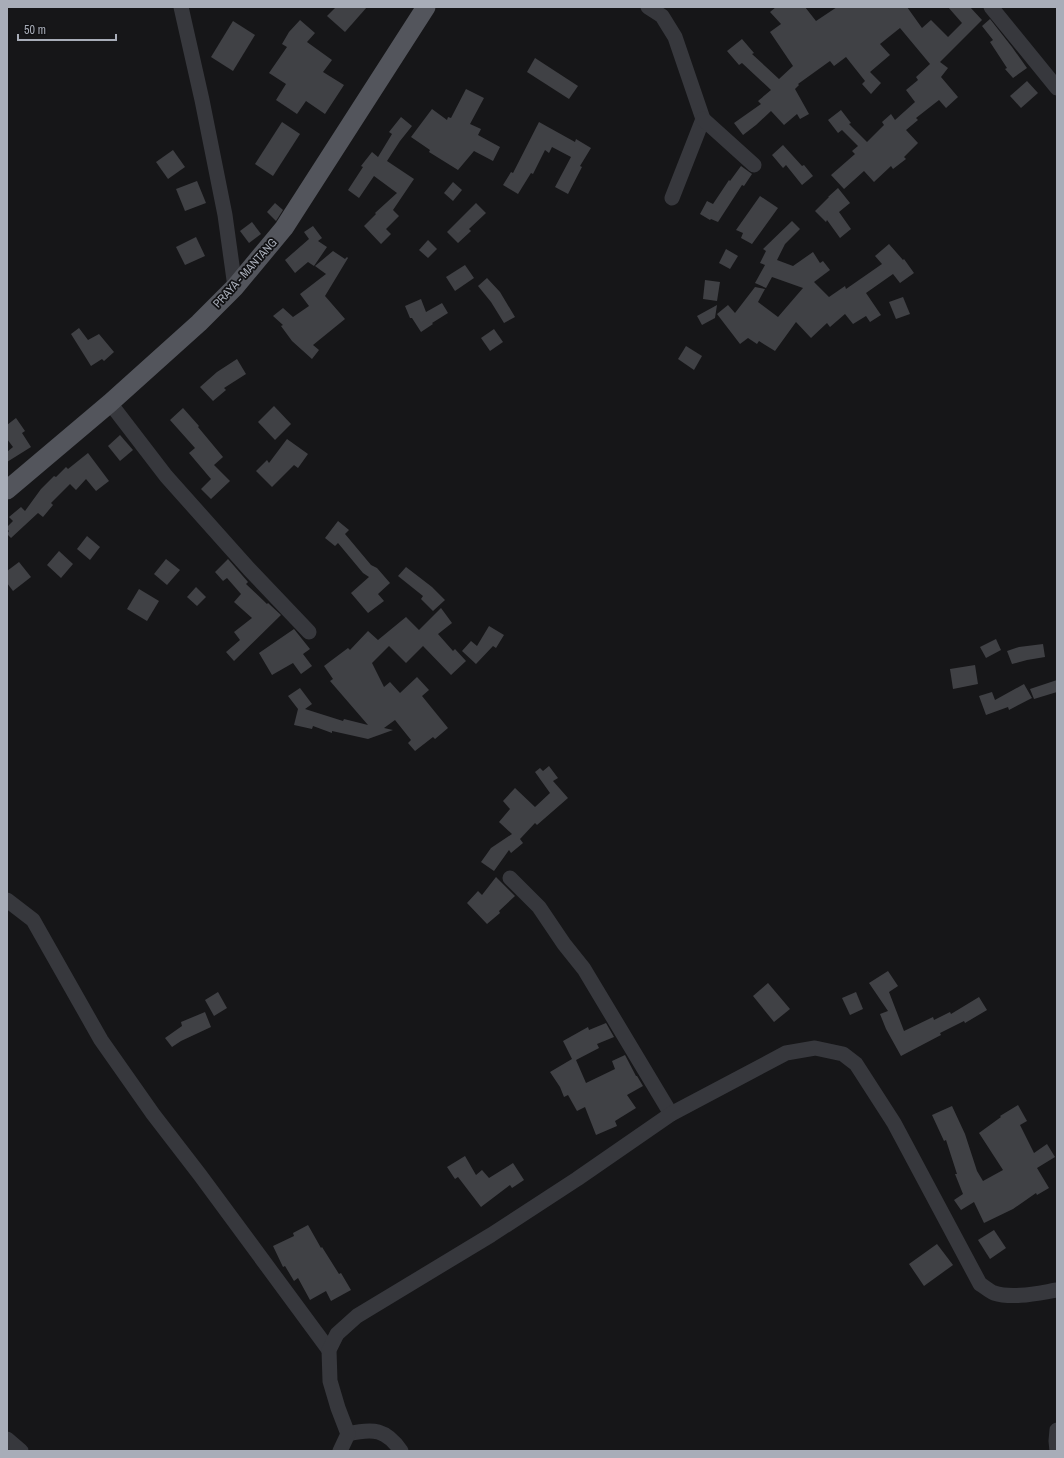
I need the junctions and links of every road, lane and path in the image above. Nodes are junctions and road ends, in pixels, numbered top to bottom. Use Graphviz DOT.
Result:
graph roads {
  1 [pos="181,7"];
  2 [pos="426,7"];
  3 [pos="648,7"];
  4 [pos="991,7"];
  5 [pos="1057,88"];
  6 [pos="703,119"];
  7 [pos="754,165"];
  8 [pos="672,198"];
  9 [pos="235,287"];
  10 [pos="110,403"];
  11 [pos="7,490"];
  12 [pos="309,632"];
  13 [pos="510,878"];
  14 [pos="7,900"];
  15 [pos="671,1114"];
  16 [pos="1057,1290"];
  17 [pos="328,1350"];
  18 [pos="1057,1430"];
  19 [pos="348,1434"];
  20 [pos="7,1439"];
  21 [pos="22,1451"];
  22 [pos="340,1451"];
  23 [pos="401,1451"];
  24 [pos="1057,1451"];
  1 -- 9 [label="street"];
  2 -- 9 [label="main road, PRAYA - MANTANG"];
  3 -- 6 [label="street"];
  4 -- 5 [label="street"];
  6 -- 7 [label="street"];
  6 -- 8 [label="street"];
  9 -- 10 [label="main road, PRAYA - MANTANG"];
  10 -- 11 [label="main road, PRAYA - MANTANG"];
  10 -- 12 [label="street"];
  13 -- 15 [label="street"];
  14 -- 17 [label="street"];
  15 -- 16 [label="street"];
  15 -- 17 [label="street"];
  17 -- 19 [label="street"];
  18 -- 24 [label="street"];
  19 -- 22 [label="street"];
  19 -- 23 [label="street"];
  20 -- 21 [label="street"];
}
